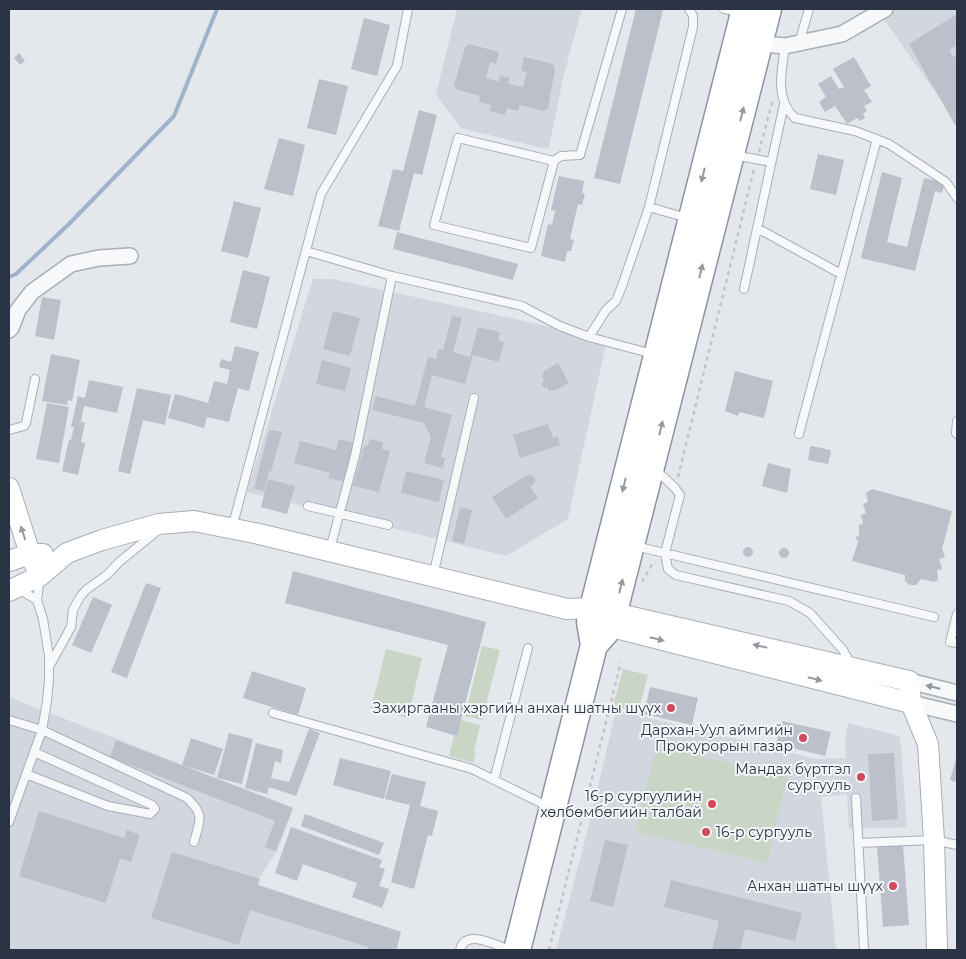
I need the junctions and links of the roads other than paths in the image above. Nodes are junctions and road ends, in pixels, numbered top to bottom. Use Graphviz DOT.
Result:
graph roads {
  1 [pos="408,9"];
  2 [pos="622,9"];
  3 [pos="689,9"];
  4 [pos="809,9"];
  5 [pos="885,9"];
  6 [pos="745,10"];
  7 [pos="748,43"];
  8 [pos="792,44"];
  9 [pos="784,104"];
  10 [pos="877,140"];
  11 [pos="731,154"];
  12 [pos="554,161"];
  13 [pos="771,162"];
  14 [pos="957,198"];
  15 [pos="649,208"];
  16 [pos="692,219"];
  17 [pos="757,228"];
  18 [pos="306,251"];
  19 [pos="130,256"];
  20 [pos="841,274"];
  21 [pos="392,276"];
  22 [pos="744,289"];
  23 [pos="9,330"];
  24 [pos="589,338"];
  25 [pos="657,356"];
  26 [pos="35,379"];
  27 [pos="474,398"];
  28 [pos="957,421"];
  29 [pos="9,430"];
  30 [pos="799,434"];
  31 [pos="957,434"];
  32 [pos="651,466"];
  33 [pos="9,488"];
  34 [pos="308,506"];
  35 [pos="339,513"];
  36 [pos="166,523"];
  37 [pos="388,525"];
  38 [pos="232,529"];
  39 [pos="631,545"];
  40 [pos="329,551"];
  41 [pos="662,553"];
  42 [pos="30,554"];
  43 [pos="67,554"];
  44 [pos="9,560"];
  45 [pos="9,567"];
  46 [pos="40,576"];
  47 [pos="433,576"];
  48 [pos="12,589"];
  49 [pos="37,600"];
  50 [pos="957,614"];
  51 [pos="934,617"];
  52 [pos="600,623"];
  53 [pos="957,643"];
  54 [pos="528,648"];
  55 [pos="49,667"];
  56 [pos="853,668"];
  57 [pos="909,682"];
  58 [pos="957,693"];
  59 [pos="911,703"];
  60 [pos="273,714"];
  61 [pos="957,714"];
  62 [pos="9,720"];
  63 [pos="42,730"];
  64 [pos="34,752"];
  65 [pos="26,774"];
  66 [pos="494,780"];
  67 [pos="856,798"];
  68 [pos="552,808"];
  69 [pos="9,822"];
  70 [pos="934,840"];
  71 [pos="194,842"];
  72 [pos="858,842"];
  73 [pos="957,845"];
  74 [pos="460,950"];
  75 [pos="510,950"];
  76 [pos="517,950"];
  77 [pos="864,950"];
  78 [pos="937,950"];
  1 -- 18 [label="lane"];
  2 -- 12 [label="lane"];
  3 -- 15 [label="lane"];
  4 -- 8 [label="lane"];
  5 -- 8 [label="street"];
  6 -- 7 [label="highway"];
  7 -- 8 [label="street"];
  11 -- 7 [label="highway, one-way"];
  7 -- 16 [label="highway, one-way"];
  8 -- 9 [label="lane"];
  9 -- 10 [label="lane"];
  9 -- 13 [label="lane"];
  10 -- 14 [label="lane"];
  10 -- 20 [label="lane"];
  11 -- 13 [label="lane"];
  32 -- 11 [label="highway, one-way"];
  12 -- 12 [label="lane"];
  13 -- 17 [label="lane"];
  15 -- 16 [label="lane"];
  15 -- 24 [label="lane"];
  16 -- 25 [label="highway"];
  17 -- 20 [label="lane"];
  17 -- 22 [label="lane"];
  18 -- 21 [label="lane"];
  18 -- 38 [label="lane"];
  19 -- 23 [label="street"];
  20 -- 30 [label="lane"];
  21 -- 24 [label="lane"];
  21 -- 35 [label="lane"];
  24 -- 25 [label="lane"];
  25 -- 52 [label="highway, one-way"];
  26 -- 29 [label="lane"];
  27 -- 47 [label="lane"];
  28 -- 31 [label="lane"];
  32 -- 39 [label="highway"];
  32 -- 41 [label="lane"];
  42 -- 33 [label="main road, one-way"];
  34 -- 35 [label="lane"];
  35 -- 37 [label="lane"];
  35 -- 40 [label="lane"];
  36 -- 38 [label="main road"];
  36 -- 43 [label="main road"];
  36 -- 55 [label="lane"];
  38 -- 40 [label="main road"];
  39 -- 41 [label="lane"];
  52 -- 39 [label="highway, one-way"];
  40 -- 47 [label="main road"];
  41 -- 51 [label="lane"];
  41 -- 56 [label="lane"];
  42 -- 43 [label="main road"];
  42 -- 44 [label="main road"];
  42 -- 46 [label="main road"];
  43 -- 46 [label="main road"];
  45 -- 48 [label="main road"];
  46 -- 48 [label="main road"];
  46 -- 49 [label="lane"];
  47 -- 52 [label="main road"];
  48 -- 49 [label="lane"];
  49 -- 55 [label="lane"];
  50 -- 53 [label="lane"];
  56 -- 52 [label="main road, one-way"];
  52 -- 59 [label="main road, one-way"];
  52 -- 68 [label="highway"];
  54 -- 66 [label="lane"];
  55 -- 63 [label="lane"];
  56 -- 57 [label="main road"];
  58 -- 57 [label="street, one-way"];
  57 -- 59 [label="main road"];
  59 -- 61 [label="street"];
  59 -- 70 [label="main road"];
  60 -- 66 [label="lane"];
  62 -- 63 [label="lane"];
  63 -- 64 [label="lane"];
  63 -- 71 [label="lane"];
  64 -- 65 [label="lane"];
  64 -- 65 [label="lane"];
  65 -- 69 [label="lane"];
  66 -- 68 [label="lane"];
  67 -- 72 [label="lane"];
  68 -- 76 [label="highway"];
  70 -- 72 [label="lane"];
  70 -- 73 [label="lane"];
  70 -- 78 [label="main road"];
  72 -- 77 [label="lane"];
  74 -- 75 [label="lane"];
}
